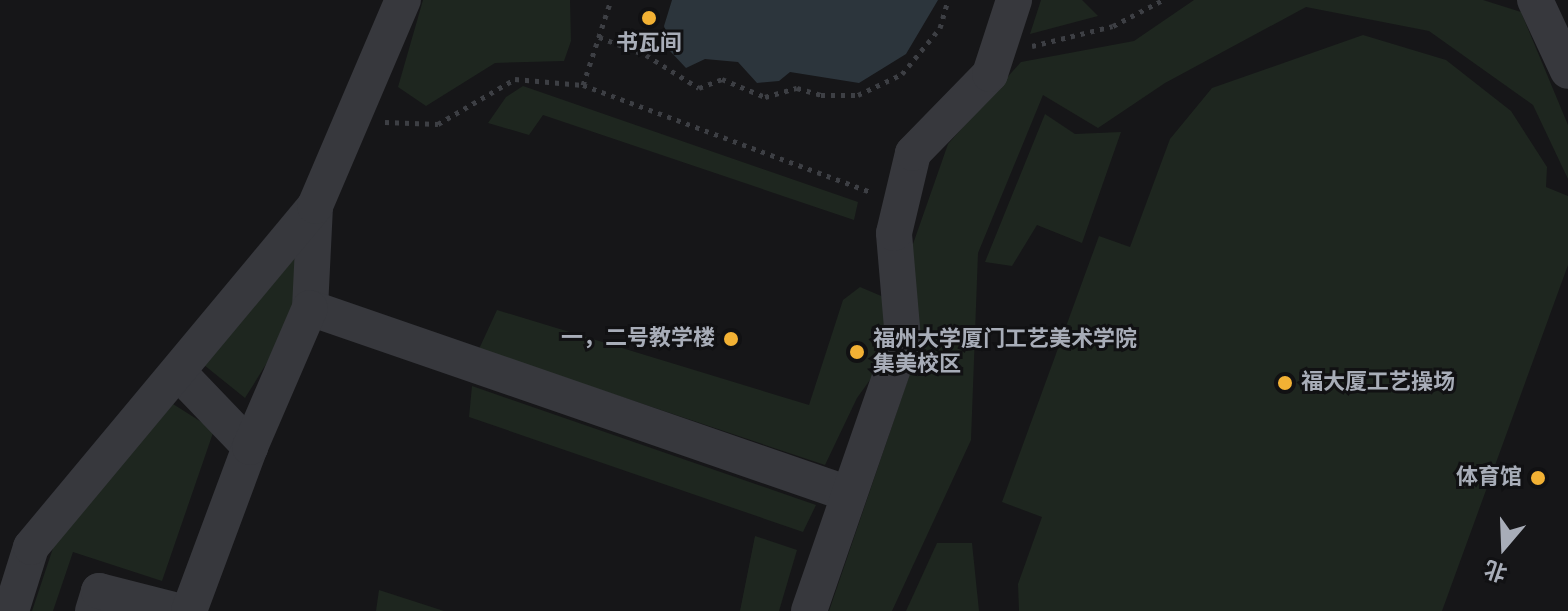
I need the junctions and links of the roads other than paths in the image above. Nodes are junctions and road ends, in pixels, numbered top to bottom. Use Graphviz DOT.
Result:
graph roads {
  1 [pos="403,0"];
  2 [pos="1014,0"];
  3 [pos="1535,0"];
  4 [pos="1568,71"];
  5 [pos="315,206"];
  6 [pos="310,308"];
  7 [pos="179,373"];
  8 [pos="250,447"];
  9 [pos="849,494"];
  10 [pos="11,611"];
  11 [pos="93,611"];
  12 [pos="178,611"];
  13 [pos="189,611"];
  14 [pos="809,611"];
  1 -- 5 [label="street"];
  2 -- 9 [label="street"];
  3 -- 4 [label="street"];
  5 -- 6 [label="street"];
  5 -- 7 [label="street"];
  6 -- 8 [label="street"];
  6 -- 9 [label="street"];
  7 -- 8 [label="street"];
  7 -- 10 [label="street"];
  8 -- 13 [label="street"];
  9 -- 14 [label="street"];
  11 -- 12 [label="street"];
}
